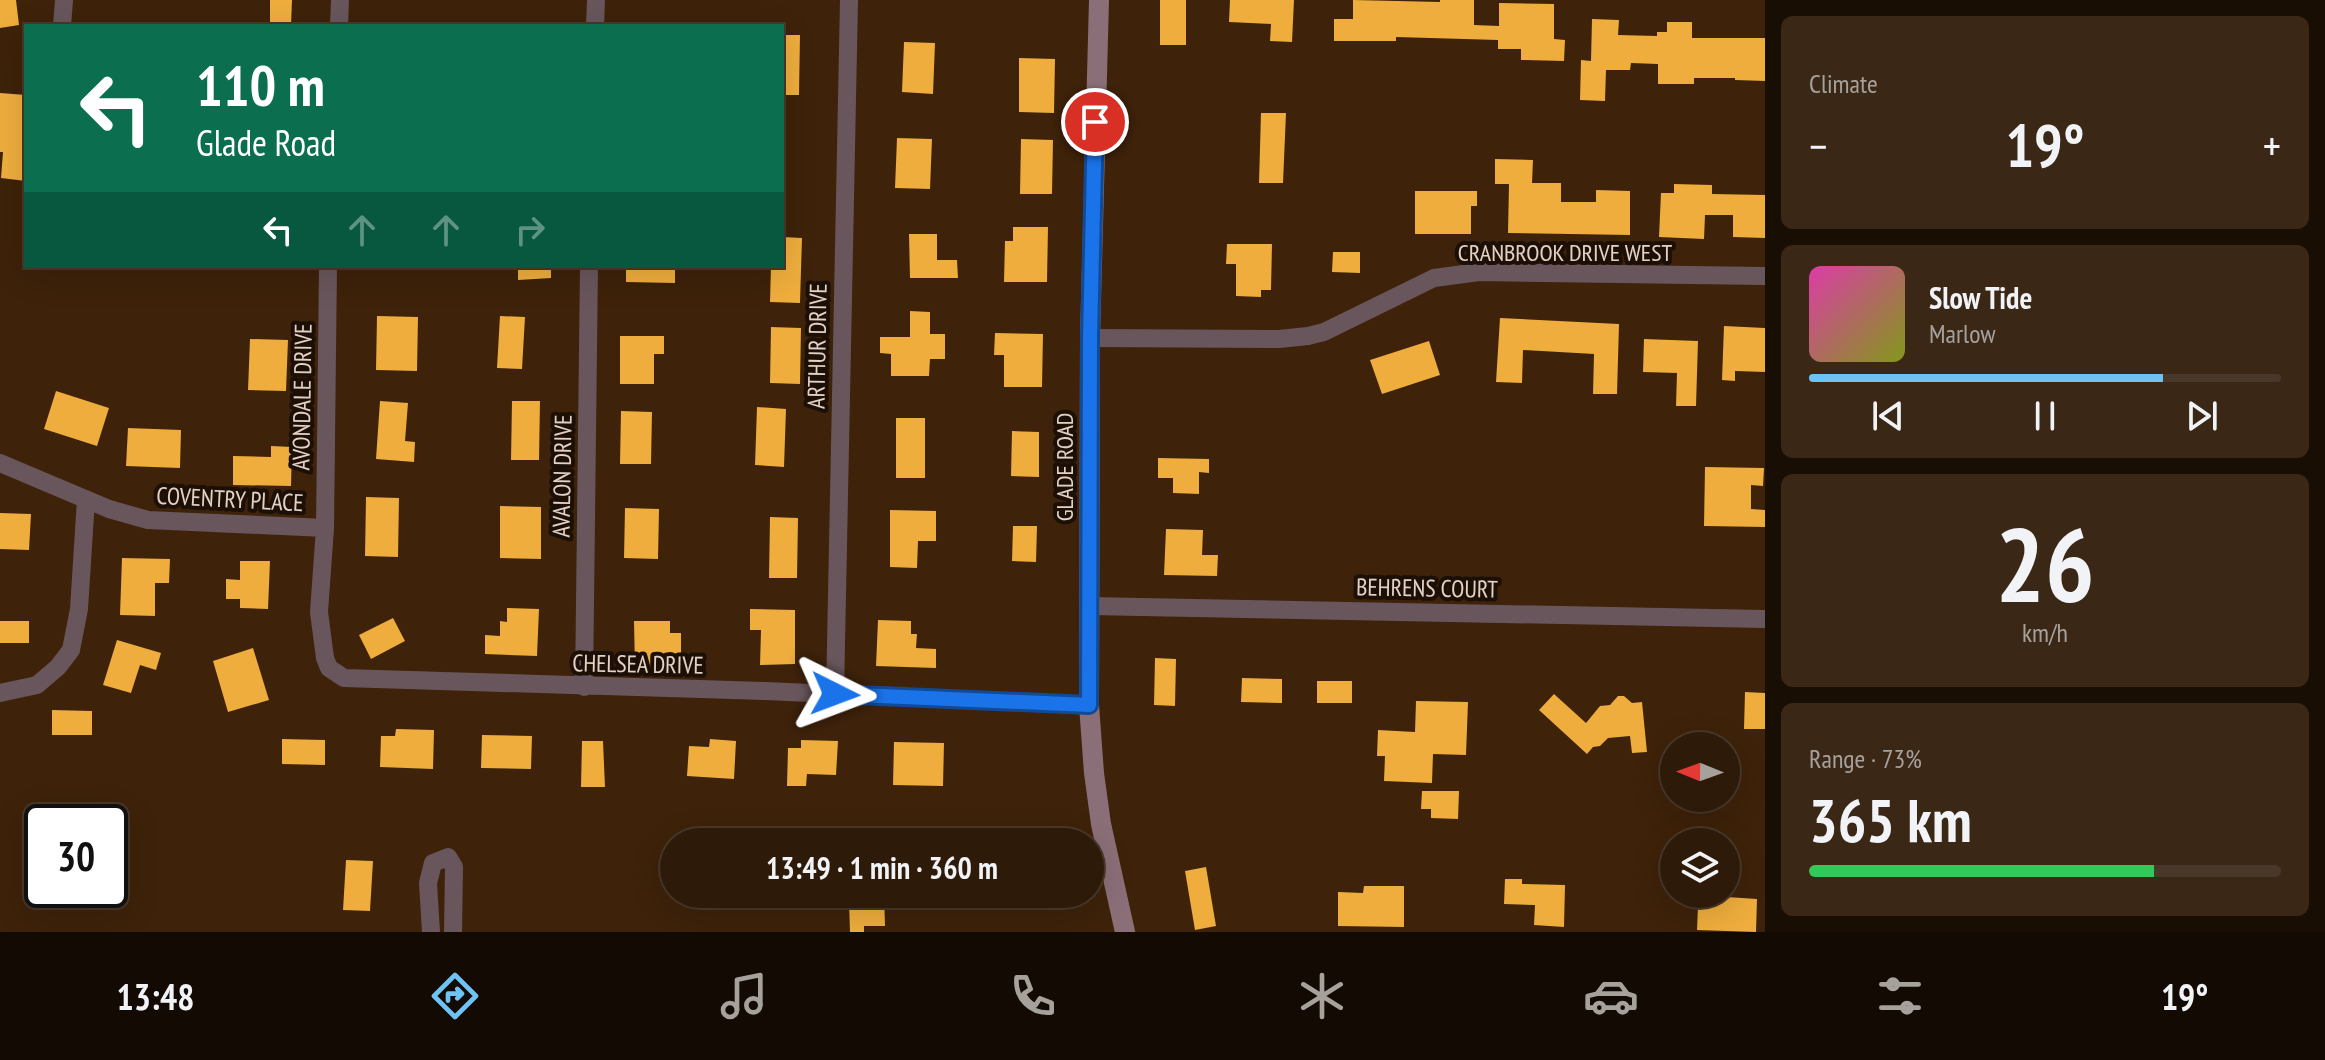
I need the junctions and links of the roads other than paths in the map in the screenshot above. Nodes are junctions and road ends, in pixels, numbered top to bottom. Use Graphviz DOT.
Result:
graph roads {
  1 [pos="64,0"];
  2 [pos="340,0"];
  3 [pos="596,0"];
  4 [pos="849,0"];
  5 [pos="1099,0"];
  6 [pos="62,24"];
  7 [pos="339,24"];
  8 [pos="595,24"];
  9 [pos="328,268"];
  10 [pos="589,268"];
  11 [pos="1765,276"];
  12 [pos="1090,338"];
  13 [pos="0,463"];
  14 [pos="86,499"];
  15 [pos="325,528"];
  16 [pos="1089,606"];
  17 [pos="1765,619"];
  18 [pos="584,687"];
  19 [pos="0,693"];
  20 [pos="835,694"];
  21 [pos="1089,705"];
  22 [pos="431,932"];
  23 [pos="453,932"];
  24 [pos="1125,932"];
  1 -- 6 [label="street"];
  2 -- 7 [label="street"];
  3 -- 8 [label="street"];
  4 -- 20 [label="street, ARTHUR DRIVE"];
  5 -- 12 [label="main road, GLADE ROAD"];
  9 -- 15 [label="street, AVONDALE DRIVE"];
  10 -- 18 [label="street, AVALON DRIVE"];
  11 -- 12 [label="street, CRANBROOK DRIVE WEST"];
  12 -- 16 [label="main road, GLADE ROAD"];
  13 -- 14 [label="street, COVENTRY PLACE"];
  14 -- 15 [label="street, COVENTRY PLACE"];
  14 -- 19 [label="street"];
  15 -- 18 [label="street, CHELSEA DRIVE"];
  16 -- 17 [label="street, BEHRENS COURT"];
  16 -- 21 [label="main road, GLADE ROAD"];
  18 -- 20 [label="street, CHELSEA DRIVE"];
  20 -- 21 [label="street, CHELSEA DRIVE"];
  21 -- 24 [label="main road, GLADE ROAD"];
  22 -- 23 [label="street"];
}
